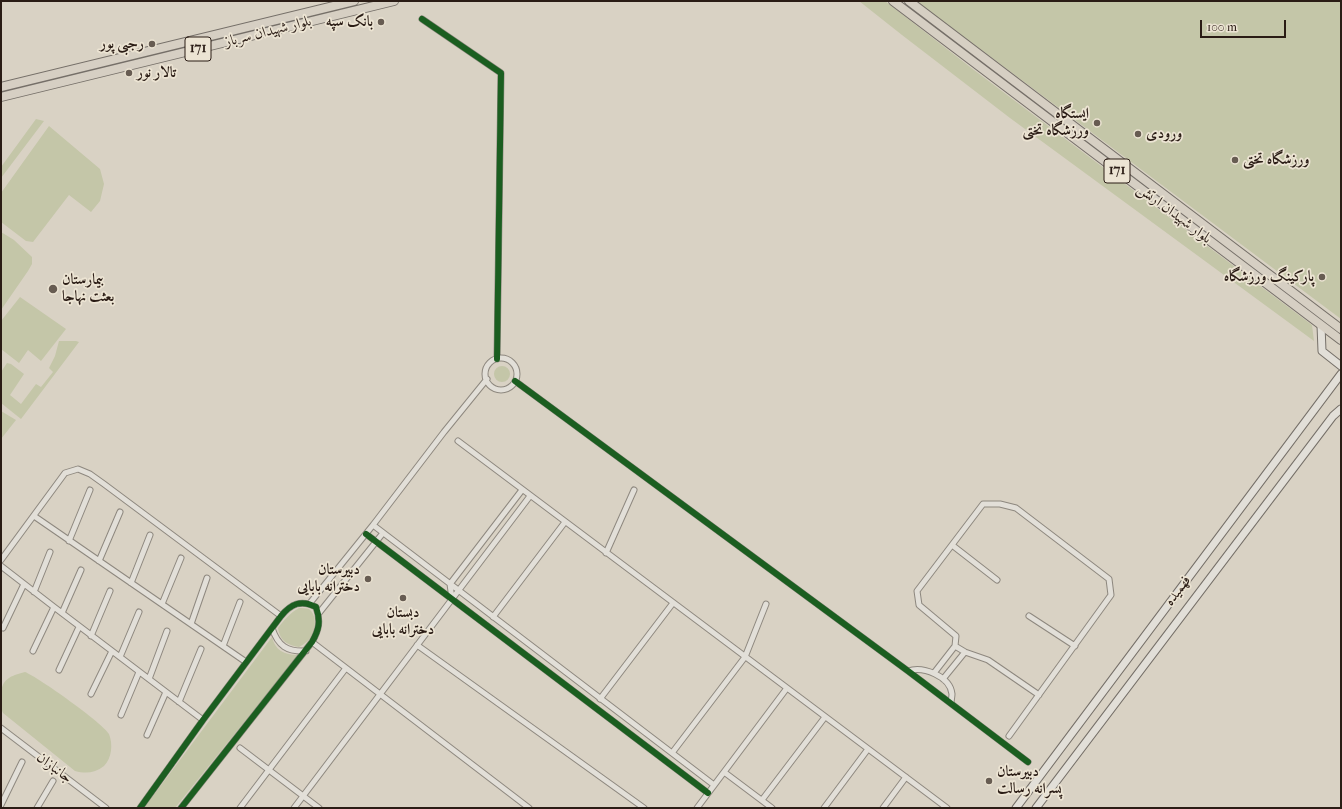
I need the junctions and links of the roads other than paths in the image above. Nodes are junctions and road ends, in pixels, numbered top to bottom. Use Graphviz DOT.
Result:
graph roads {
  1 [pos="354,1"];
  2 [pos="394,1"];
  3 [pos="893,1"];
  4 [pos="909,1"];
  5 [pos="422,20"];
  6 [pos="1,87"];
  7 [pos="1,97"];
  8 [pos="1321,325"];
  9 [pos="1341,329"];
  10 [pos="1341,340"];
  11 [pos="497,359"];
  12 [pos="1341,366"];
  13 [pos="1341,374"];
  14 [pos="486,379"];
  15 [pos="515,381"];
  16 [pos="1341,409"];
  17 [pos="458,441"];
  18 [pos="90,490"];
  19 [pos="522,490"];
  20 [pos="634,490"];
  21 [pos="530,496"];
  22 [pos="120,512"];
  23 [pos="34,516"];
  24 [pos="565,522"];
  25 [pos="373,525"];
  26 [pos="382,533"];
  27 [pos="366,534"];
  28 [pos="150,535"];
  29 [pos="69,541"];
  30 [pos="375,541"];
  31 [pos="952,545"];
  32 [pos="50,552"];
  33 [pos="606,553"];
  34 [pos="181,558"];
  35 [pos="1,560"];
  36 [pos="99,561"];
  37 [pos="1,566"];
  38 [pos="80,570"];
  39 [pos="207,578"];
  40 [pos="997,580"];
  41 [pos="131,583"];
  42 [pos="24,584"];
  43 [pos="450,584"];
  44 [pos="458,590"];
  45 [pos="110,591"];
  46 [pos="34,592"];
  47 [pos="452,599"];
  48 [pos="240,602"];
  49 [pos="310,603"];
  50 [pos="673,603"];
  51 [pos="162,604"];
  52 [pos="766,604"];
  53 [pos="54,607"];
  54 [pos="139,612"];
  55 [pos="319,613"];
  56 [pos="62,614"];
  57 [pos="281,616"];
  58 [pos="1029,616"];
  59 [pos="493,617"];
  60 [pos="191,624"];
  61 [pos="79,626"];
  62 [pos="4,628"];
  63 [pos="272,628"];
  64 [pos="167,631"];
  65 [pos="91,636"];
  66 [pos="312,642"];
  67 [pos="417,645"];
  68 [pos="223,646"];
  69 [pos="955,646"];
  70 [pos="1075,646"];
  71 [pos="201,649"];
  72 [pos="33,651"];
  73 [pos="112,651"];
  74 [pos="306,651"];
  75 [pos="964,652"];
  76 [pos="120,657"];
  77 [pos="745,657"];
  78 [pos="246,662"];
  79 [pos="346,668"];
  80 [pos="59,670"];
  81 [pos="908,671"];
  82 [pos="139,672"];
  83 [pos="934,673"];
  84 [pos="943,679"];
  85 [pos="149,680"];
  86 [pos="787,688"];
  87 [pos="166,692"];
  88 [pos="91,694"];
  89 [pos="380,694"];
  90 [pos="1039,695"];
  91 [pos="600,698"];
  92 [pos="179,702"];
  93 [pos="950,704"];
  94 [pos="121,715"];
  95 [pos="825,717"];
  96 [pos="203,720"];
  97 [pos="1,728"];
  98 [pos="147,735"];
  99 [pos="1009,736"];
  100 [pos="240,748"];
  101 [pos="868,749"];
  102 [pos="672,753"];
  103 [pos="22,762"];
  104 [pos="1028,762"];
  105 [pos="269,770"];
  106 [pos="724,772"];
  107 [pos="906,777"];
  108 [pos="53,781"];
  109 [pos="714,786"];
  110 [pos="708,793"];
  111 [pos="303,796"];
  112 [pos="762,800"];
  113 [pos="1,805"];
  114 [pos="5,808"];
  115 [pos="37,808"];
  116 [pos="106,808"];
  117 [pos="140,808"];
  118 [pos="181,808"];
  119 [pos="240,808"];
  120 [pos="294,808"];
  121 [pos="319,808"];
  122 [pos="529,808"];
  123 [pos="644,808"];
  124 [pos="697,808"];
  125 [pos="772,808"];
  126 [pos="824,808"];
  127 [pos="883,808"];
  128 [pos="947,808"];
  129 [pos="1016,808"];
  130 [pos="1036,808"];
  1 -- 6 [label="main road, بلوار شهیدان سرباز / 171"];
  2 -- 7 [label="main road, بلوار شهیدان سرباز / 171"];
  3 -- 8 [label="main road, بلوار شهیدان ارتش / 171"];
  4 -- 9 [label="main road, بلوار شهیدان ارتش / 171"];
  5 -- 11 [label="street"];
  8 -- 10 [label="main road, بلوار شهیدان ارتش / 171"];
  8 -- 12 [label="main road"];
  11 -- 14 [label="street"];
  11 -- 15 [label="street"];
  13 -- 129 [label="main road, فهمیده"];
  14 -- 15 [label="street"];
  14 -- 25 [label="street"];
  15 -- 81 [label="street"];
  16 -- 130 [label="main road, فهمیده"];
  17 -- 19 [label="street"];
  18 -- 29 [label="street"];
  19 -- 21 [label="street"];
  19 -- 43 [label="street"];
  20 -- 33 [label="street"];
  21 -- 24 [label="street"];
  21 -- 44 [label="street"];
  22 -- 36 [label="street"];
  23 -- 29 [label="street"];
  23 -- 35 [label="street"];
  23 -- 57 [label="street"];
  24 -- 33 [label="street"];
  24 -- 59 [label="street"];
  25 -- 26 [label="street"];
  25 -- 27 [label="street"];
  26 -- 30 [label="street"];
  26 -- 43 [label="street"];
  27 -- 30 [label="street"];
  27 -- 49 [label="street"];
  28 -- 41 [label="street"];
  29 -- 36 [label="street"];
  30 -- 47 [label="street"];
  30 -- 55 [label="street"];
  31 -- 40 [label="street"];
  31 -- 69 [label="street"];
  31 -- 70 [label="street"];
  32 -- 46 [label="street"];
  33 -- 50 [label="street"];
  34 -- 51 [label="street"];
  36 -- 41 [label="street"];
  37 -- 42 [label="street"];
  38 -- 56 [label="street"];
  39 -- 60 [label="street"];
  41 -- 51 [label="street"];
  42 -- 46 [label="street"];
  42 -- 62 [label="street"];
  43 -- 44 [label="street"];
  43 -- 47 [label="street"];
  44 -- 47 [label="street"];
  44 -- 59 [label="street"];
  45 -- 65 [label="street"];
  46 -- 53 [label="street"];
  47 -- 67 [label="street"];
  47 -- 110 [label="street"];
  48 -- 68 [label="street"];
  49 -- 55 [label="street"];
  49 -- 57 [label="street"];
  50 -- 77 [label="street"];
  50 -- 91 [label="street"];
  51 -- 60 [label="street"];
  52 -- 77 [label="street"];
  53 -- 56 [label="street"];
  53 -- 72 [label="street"];
  54 -- 76 [label="street"];
  55 -- 66 [label="street"];
  56 -- 61 [label="street"];
  57 -- 63 [label="street"];
  58 -- 70 [label="street"];
  59 -- 91 [label="street"];
  60 -- 68 [label="street"];
  61 -- 65 [label="street"];
  61 -- 80 [label="street"];
  63 -- 74 [label="street"];
  63 -- 78 [label="street"];
  64 -- 85 [label="street"];
  65 -- 73 [label="street"];
  66 -- 74 [label="street"];
  66 -- 79 [label="street"];
  67 -- 89 [label="street"];
  67 -- 123 [label="street"];
  68 -- 78 [label="street"];
  69 -- 75 [label="street"];
  69 -- 83 [label="street"];
  70 -- 90 [label="street"];
  71 -- 92 [label="street"];
  73 -- 76 [label="street"];
  73 -- 88 [label="street"];
  74 -- 118 [label="street"];
  75 -- 84 [label="street"];
  75 -- 90 [label="street"];
  76 -- 82 [label="street"];
  77 -- 86 [label="street"];
  77 -- 102 [label="street"];
  78 -- 96 [label="street"];
  79 -- 89 [label="street"];
  79 -- 105 [label="street"];
  81 -- 83 [label="street"];
  81 -- 93 [label="street"];
  82 -- 85 [label="street"];
  82 -- 94 [label="street"];
  83 -- 84 [label="street"];
  84 -- 93 [label="street"];
  85 -- 87 [label="street"];
  86 -- 95 [label="street"];
  86 -- 106 [label="street"];
  87 -- 92 [label="street"];
  87 -- 98 [label="street"];
  89 -- 111 [label="street"];
  89 -- 122 [label="street"];
  90 -- 99 [label="street"];
  91 -- 102 [label="street"];
  92 -- 96 [label="street"];
  93 -- 104 [label="street"];
  95 -- 101 [label="street"];
  95 -- 112 [label="street"];
  96 -- 117 [label="street"];
  97 -- 116 [label="street, جانبازان"];
  100 -- 105 [label="street"];
  101 -- 107 [label="street"];
  101 -- 126 [label="street"];
  102 -- 109 [label="street"];
  103 -- 113 [label="street"];
  105 -- 111 [label="street"];
  105 -- 119 [label="street"];
  106 -- 109 [label="street"];
  106 -- 112 [label="street"];
  107 -- 127 [label="street"];
  107 -- 128 [label="street"];
  108 -- 115 [label="street"];
  109 -- 110 [label="street"];
  110 -- 124 [label="street"];
  111 -- 120 [label="street"];
  111 -- 121 [label="street"];
  112 -- 125 [label="street"];
  113 -- 114 [label="street"];
}
